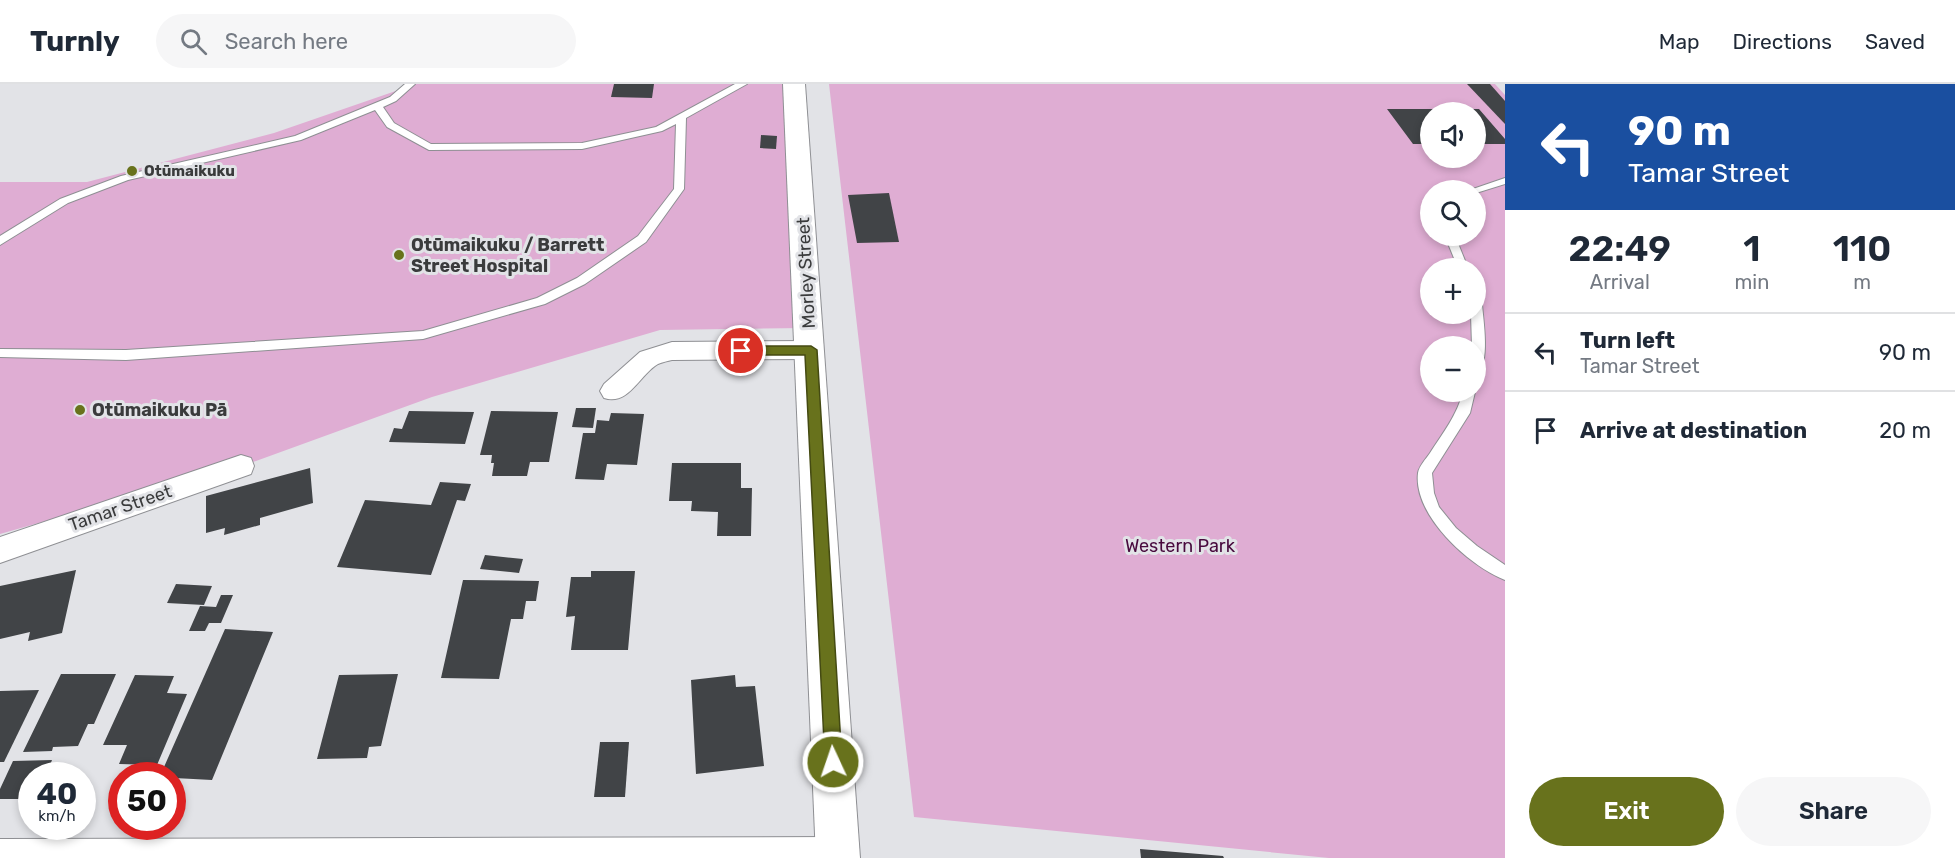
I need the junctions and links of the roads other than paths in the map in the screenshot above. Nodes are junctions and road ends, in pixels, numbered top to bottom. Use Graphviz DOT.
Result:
graph roads {
  1 [pos="410,84"];
  2 [pos="742,84"];
  3 [pos="794,84"];
  4 [pos="377,105"];
  5 [pos="681,118"];
  6 [pos="1505,181"];
  7 [pos="1486,187"];
  8 [pos="0,241"];
  9 [pos="811,350"];
  10 [pos="0,352"];
  11 [pos="613,391"];
  12 [pos="1467,402"];
  13 [pos="241,466"];
  14 [pos="0,550"];
  15 [pos="1505,573"];
  16 [pos="0,856"];
  17 [pos="838,856"];
  1 -- 4 [label="lane"];
  2 -- 5 [label="lane"];
  3 -- 9 [label="main road, Morley Street"];
  4 -- 5 [label="lane"];
  4 -- 8 [label="lane"];
  5 -- 10 [label="lane"];
  6 -- 7 [label="lane"];
  9 -- 11 [label="street"];
  9 -- 17 [label="main road, Morley Street"];
  12 -- 15 [label="lane"];
  13 -- 14 [label="street, Tamar Street"];
  16 -- 17 [label="street"];
}
